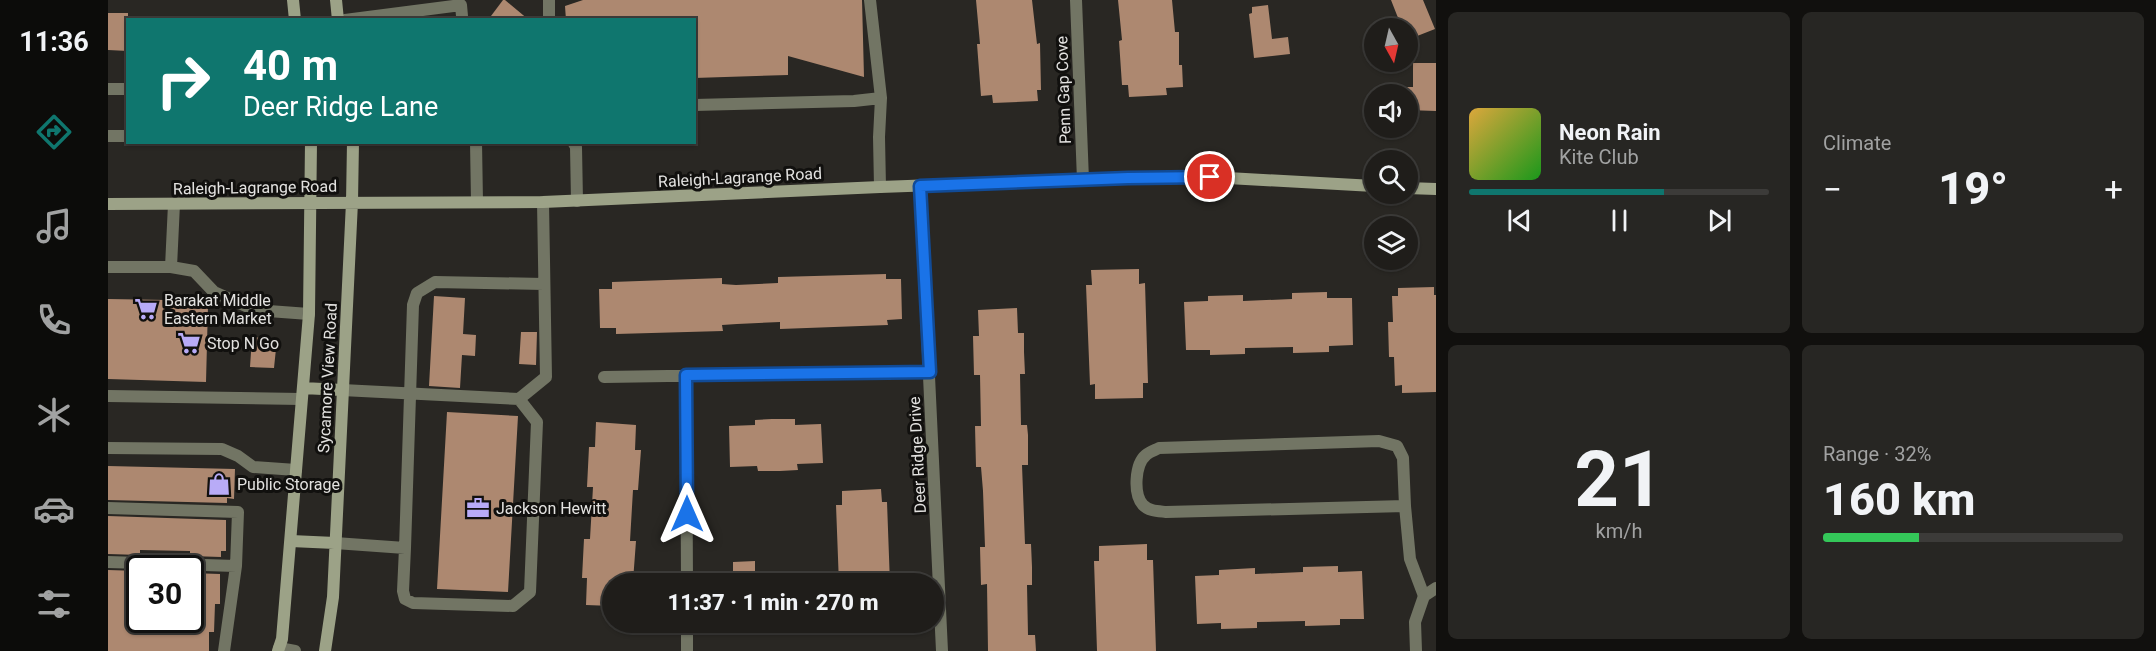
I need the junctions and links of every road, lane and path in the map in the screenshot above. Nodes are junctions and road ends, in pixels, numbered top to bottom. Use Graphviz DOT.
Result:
graph roads {
  1 [pos="293,0"];
  2 [pos="336,0"];
  3 [pos="549,0"];
  4 [pos="870,0"];
  5 [pos="1076,0"];
  6 [pos="462,16"];
  7 [pos="386,17"];
  8 [pos="295,18"];
  9 [pos="339,18"];
  10 [pos="549,18"];
  11 [pos="108,89"];
  12 [pos="126,89"];
  13 [pos="881,98"];
  14 [pos="696,105"];
  15 [pos="108,135"];
  16 [pos="126,136"];
  17 [pos="311,144"];
  18 [pos="353,144"];
  19 [pos="476,144"];
  20 [pos="574,144"];
  21 [pos="1083,180"];
  22 [pos="1364,185"];
  23 [pos="920,186"];
  24 [pos="880,187"];
  25 [pos="1418,188"];
  26 [pos="1436,189"];
  27 [pos="577,201"];
  28 [pos="310,202"];
  29 [pos="352,202"];
  30 [pos="477,202"];
  31 [pos="543,202"];
  32 [pos="108,204"];
  33 [pos="174,204"];
  34 [pos="108,267"];
  35 [pos="171,267"];
  36 [pos="544,284"];
  37 [pos="309,314"];
  38 [pos="930,372"];
  39 [pos="686,375"];
  40 [pos="604,377"];
  41 [pos="342,390"];
  42 [pos="302,393"];
  43 [pos="410,395"];
  44 [pos="108,396"];
  45 [pos="519,399"];
  46 [pos="108,448"];
  47 [pos="296,470"];
  48 [pos="1405,506"];
  49 [pos="108,508"];
  50 [pos="291,542"];
  51 [pos="335,543"];
  52 [pos="405,548"];
  53 [pos="108,562"];
  54 [pos="236,566"];
  55 [pos="687,573"];
  56 [pos="1436,588"];
  57 [pos="1424,596"];
  58 [pos="687,633"];
  59 [pos="279,650"];
  60 [pos="224,651"];
  61 [pos="294,651"];
  62 [pos="325,651"];
  63 [pos="687,651"];
  64 [pos="942,651"];
  65 [pos="1416,651"];
  1 -- 8 [label="main road"];
  2 -- 9 [label="main road"];
  3 -- 10 [label="street"];
  4 -- 13 [label="street"];
  5 -- 21 [label="street, Penn Gap Cove"];
  6 -- 7 [label="street"];
  11 -- 12 [label="street"];
  13 -- 14 [label="street"];
  13 -- 24 [label="street"];
  15 -- 16 [label="street"];
  17 -- 28 [label="main road, Sycamore View Road"];
  18 -- 29 [label="main road, Sycamore View Road"];
  19 -- 30 [label="street"];
  20 -- 27 [label="street"];
  21 -- 22 [label="main road, Raleigh-Lagrange Road"];
  21 -- 23 [label="main road, Raleigh-Lagrange Road"];
  23 -- 24 [label="main road, Raleigh-Lagrange Road"];
  23 -- 38 [label="street, Deer Ridge Drive"];
  24 -- 27 [label="main road, Raleigh-Lagrange Road"];
  25 -- 26 [label="main road"];
  27 -- 31 [label="main road, Raleigh-Lagrange Road"];
  28 -- 29 [label="main road, Raleigh-Lagrange Road"];
  28 -- 33 [label="main road, Raleigh-Lagrange Road"];
  28 -- 37 [label="main road, Sycamore View Road"];
  29 -- 30 [label="main road, Raleigh-Lagrange Road"];
  29 -- 41 [label="main road, Sycamore View Road"];
  30 -- 31 [label="main road, Raleigh-Lagrange Road"];
  31 -- 36 [label="street"];
  32 -- 33 [label="main road, Raleigh-Lagrange Road"];
  33 -- 35 [label="street"];
  34 -- 35 [label="street"];
  35 -- 37 [label="street"];
  36 -- 43 [label="street"];
  36 -- 45 [label="street"];
  37 -- 42 [label="main road, Sycamore View Road"];
  38 -- 39 [label="street"];
  38 -- 64 [label="street, Deer Ridge Drive"];
  39 -- 40 [label="street"];
  39 -- 55 [label="street"];
  41 -- 42 [label="main road"];
  41 -- 43 [label="street"];
  41 -- 51 [label="main road, Sycamore View Road"];
  42 -- 44 [label="street"];
  42 -- 47 [label="main road, Sycamore View Road"];
  43 -- 45 [label="street"];
  43 -- 52 [label="street"];
  45 -- 52 [label="street"];
  46 -- 47 [label="street"];
  47 -- 50 [label="main road, Sycamore View Road"];
  48 -- 48 [label="street"];
  48 -- 57 [label="street"];
  49 -- 54 [label="street"];
  50 -- 51 [label="main road"];
  50 -- 59 [label="main road, Sycamore View Road"];
  51 -- 52 [label="street"];
  51 -- 62 [label="main road, Sycamore View Road"];
  53 -- 54 [label="street"];
  54 -- 60 [label="street"];
  56 -- 57 [label="street"];
  57 -- 65 [label="street"];
  58 -- 63 [label="street"];
  59 -- 61 [label="street"];
}
